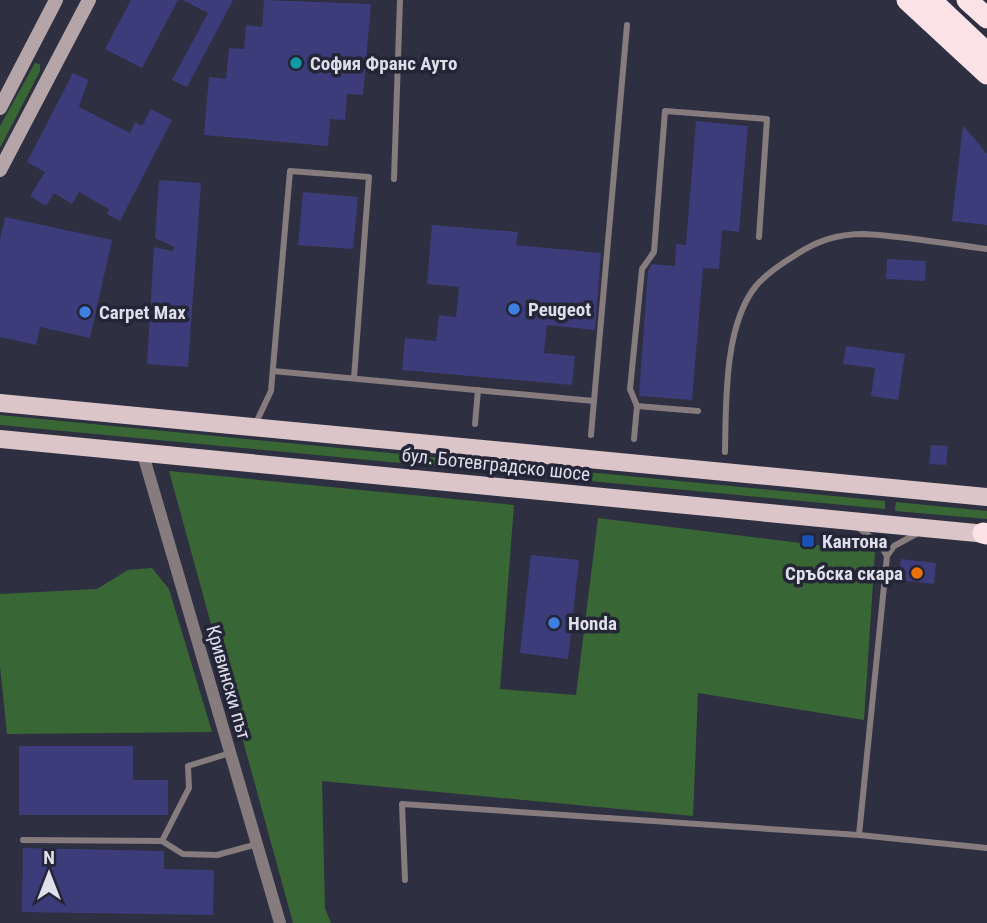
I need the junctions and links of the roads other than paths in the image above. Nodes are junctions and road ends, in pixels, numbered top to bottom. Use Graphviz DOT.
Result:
graph roads {
  1 [pos="56,0"];
  2 [pos="89,0"];
  3 [pos="400,0"];
  4 [pos="907,0"];
  5 [pos="931,0"];
  6 [pos="967,0"];
  7 [pos="987,18"];
  8 [pos="627,26"];
  9 [pos="987,53"];
  10 [pos="987,74"];
  11 [pos="0,108"];
  12 [pos="0,170"];
  13 [pos="394,179"];
  14 [pos="759,237"];
  15 [pos="987,249"];
  16 [pos="273,371"];
  17 [pos="354,378"];
  18 [pos="478,390"];
  19 [pos="0,396"];
  20 [pos="594,401"];
  21 [pos="0,403"];
  22 [pos="637,406"];
  23 [pos="38,407"];
  24 [pos="698,411"];
  25 [pos="475,424"];
  26 [pos="254,426"];
  27 [pos="591,435"];
  28 [pos="0,439"];
  29 [pos="634,439"];
  30 [pos="142,451"];
  31 [pos="725,452"];
  32 [pos="987,497"];
  33 [pos="838,519"];
  34 [pos="933,528"];
  35 [pos="986,534"];
  36 [pos="887,556"];
  37 [pos="230,753"];
  38 [pos="859,835"];
  39 [pos="23,840"];
  40 [pos="162,841"];
  41 [pos="257,845"];
  42 [pos="987,848"];
  43 [pos="405,880"];
  44 [pos="280,923"];
  1 -- 11 [label="main road"];
  2 -- 12 [label="main road"];
  3 -- 13 [label="lane"];
  4 -- 10 [label="highway"];
  5 -- 9 [label="highway"];
  6 -- 7 [label="highway"];
  8 -- 20 [label="lane"];
  14 -- 22 [label="lane"];
  15 -- 31 [label="lane"];
  16 -- 17 [label="lane"];
  16 -- 17 [label="lane"];
  16 -- 26 [label="lane"];
  17 -- 18 [label="lane"];
  18 -- 20 [label="lane"];
  18 -- 25 [label="lane"];
  19 -- 23 [label="main road"];
  20 -- 27 [label="lane"];
  21 -- 23 [label="main road, бул. Ботевградско шосе"];
  22 -- 24 [label="lane"];
  22 -- 29 [label="lane"];
  23 -- 26 [label="main road, бул. Ботевградско шосе"];
  26 -- 32 [label="main road, бул. Ботевградско шосе"];
  28 -- 30 [label="main road, бул. Ботевградско шосе"];
  30 -- 33 [label="main road, бул. Ботевградско шосе"];
  30 -- 37 [label="street, Кривински път"];
  33 -- 34 [label="main road, бул. Ботевградско шосе"];
  33 -- 36 [label="lane"];
  34 -- 35 [label="main road, бул. Ботевградско шосе"];
  34 -- 36 [label="lane"];
  36 -- 38 [label="lane"];
  37 -- 40 [label="lane"];
  37 -- 41 [label="street, Кривински път"];
  38 -- 42 [label="lane"];
  38 -- 43 [label="lane"];
  39 -- 40 [label="lane"];
  40 -- 41 [label="lane"];
  41 -- 44 [label="street, Кривински път"];
}
